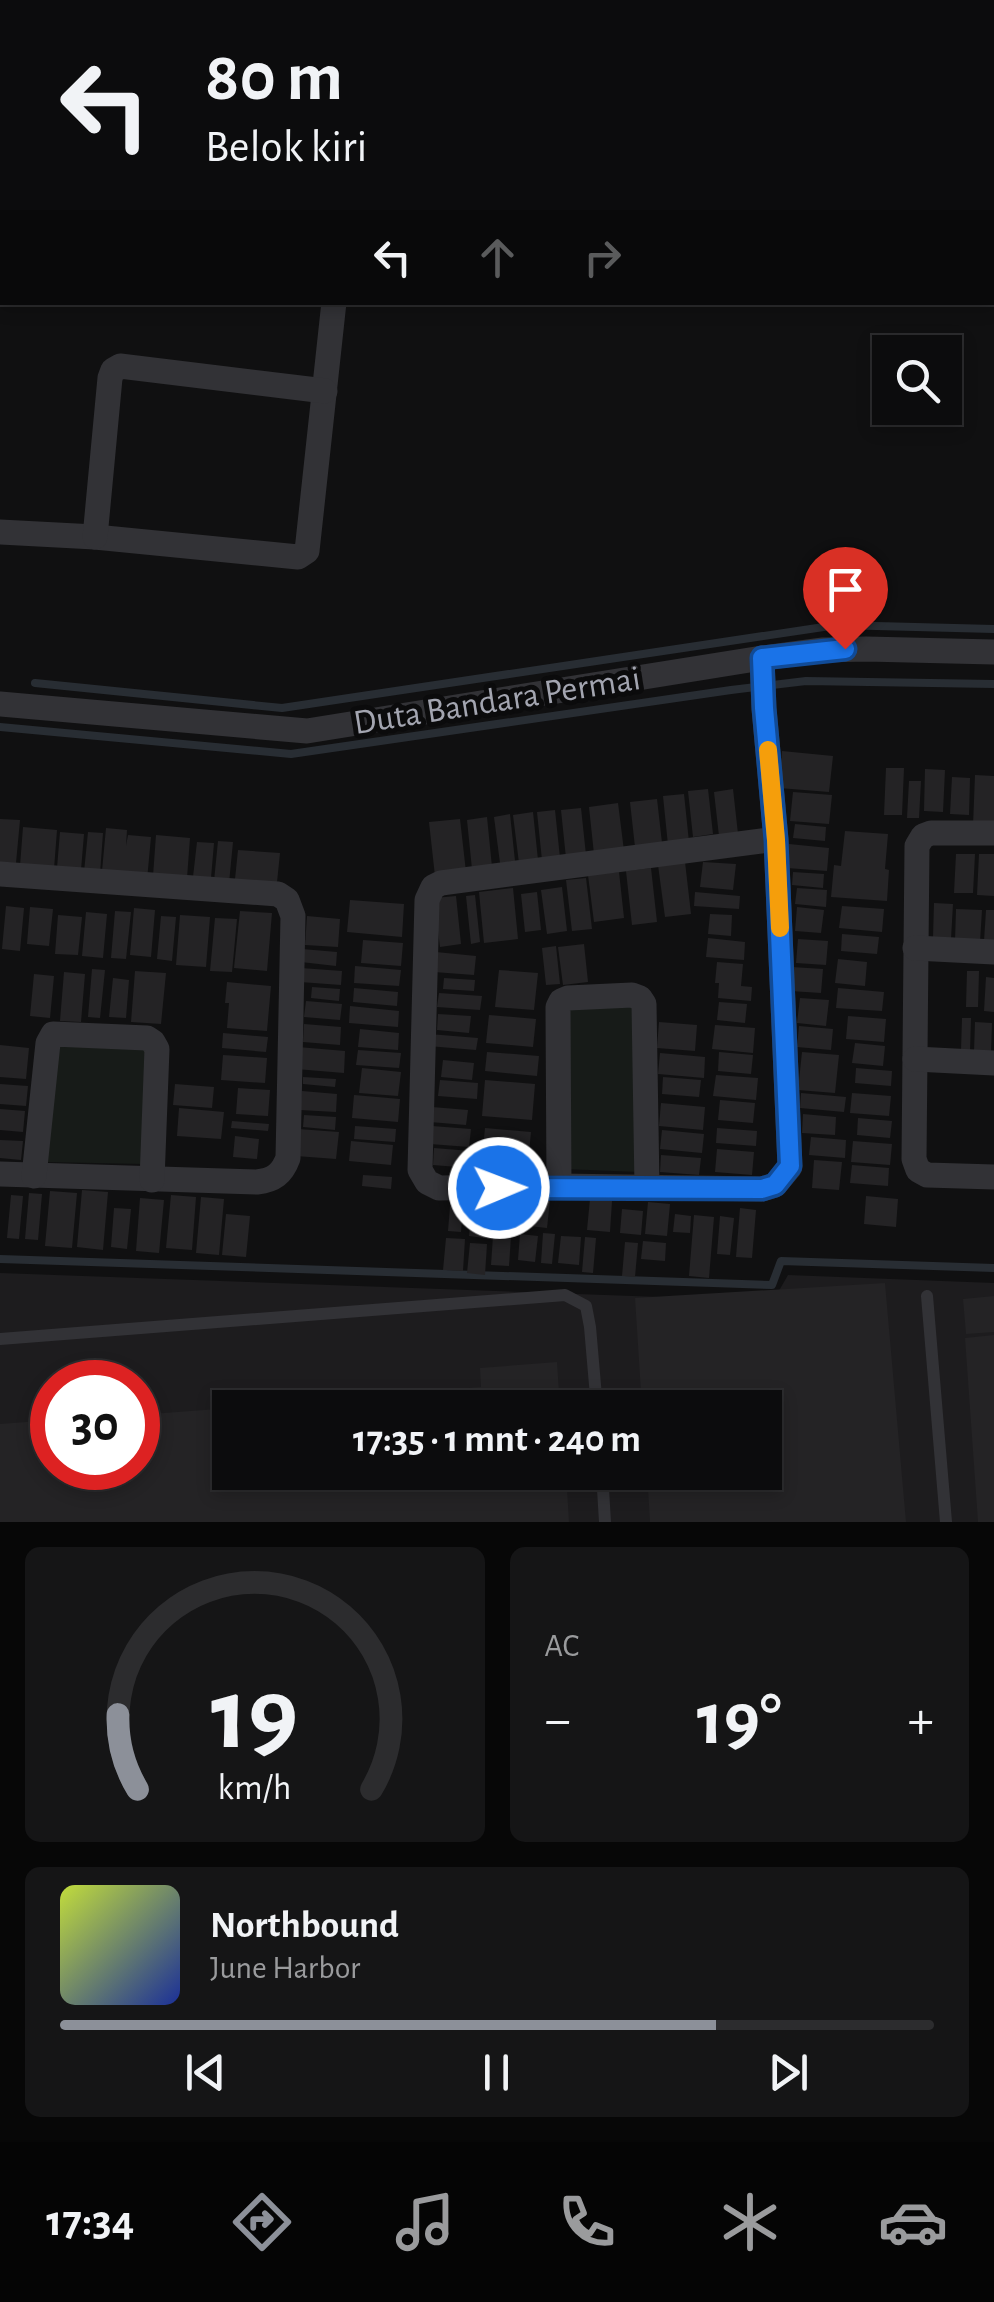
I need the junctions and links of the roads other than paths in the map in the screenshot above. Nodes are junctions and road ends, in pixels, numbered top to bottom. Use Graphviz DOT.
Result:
graph roads {
  1 [pos="334,305"];
  2 [pos="325,391"];
  3 [pos="0,532"];
  4 [pos="95,537"];
  5 [pos="994,652"];
  6 [pos="762,666"];
  7 [pos="0,704"];
  8 [pos="994,833"];
  9 [pos="776,840"];
  10 [pos="0,874"];
  11 [pos="915,948"];
  12 [pos="994,952"];
  13 [pos="915,1059"];
  14 [pos="994,1064"];
  15 [pos="0,1174"];
  16 [pos="34,1176"];
  17 [pos="994,1177"];
  18 [pos="152,1180"];
  19 [pos="559,1186"];
  20 [pos="647,1187"];
  21 [pos="927,1296"];
  22 [pos="0,1339"];
  23 [pos="595,1390"];
  24 [pos="603,1490"];
  25 [pos="606,1522"];
  26 [pos="946,1522"];
  1 -- 2 [label="street"];
  2 -- 4 [label="street"];
  2 -- 4 [label="street"];
  3 -- 4 [label="street"];
  5 -- 6 [label="street, Duta Bandara Permai"];
  6 -- 7 [label="street, Duta Bandara Permai"];
  6 -- 9 [label="street"];
  8 -- 11 [label="street"];
  9 -- 19 [label="street"];
  9 -- 20 [label="street"];
  10 -- 18 [label="street"];
  11 -- 12 [label="street"];
  11 -- 13 [label="street"];
  13 -- 14 [label="street"];
  13 -- 17 [label="street"];
  15 -- 16 [label="street"];
  16 -- 18 [label="street"];
  16 -- 18 [label="street"];
  19 -- 20 [label="street"];
  19 -- 20 [label="street"];
  21 -- 26 [label="lane"];
  22 -- 23 [label="lane"];
  24 -- 25 [label="lane"];
}
